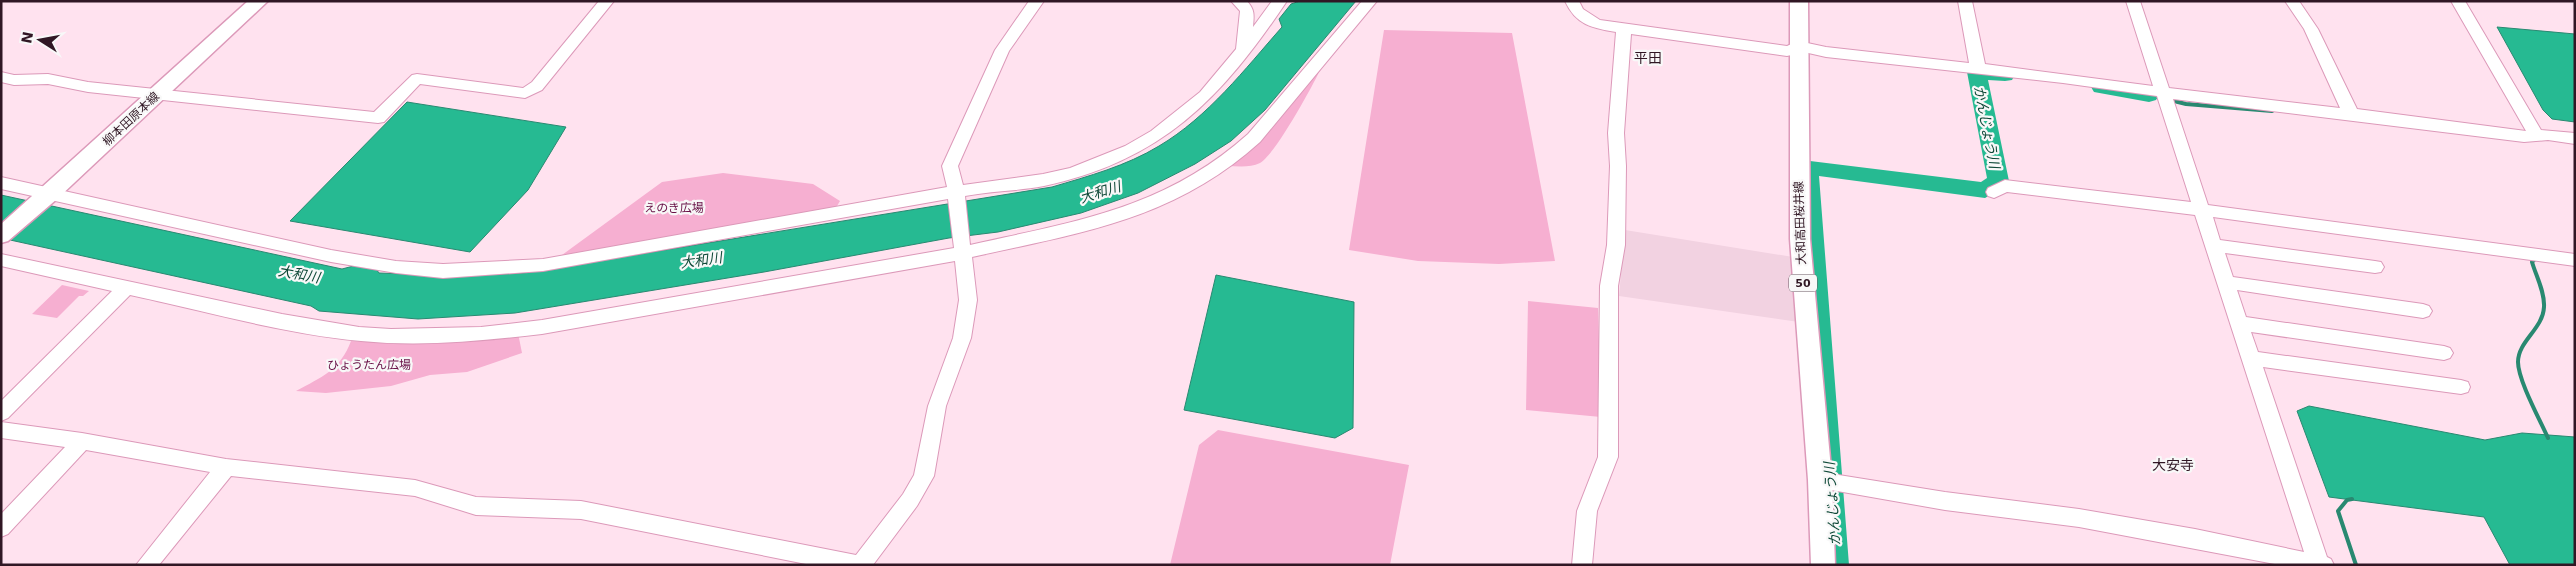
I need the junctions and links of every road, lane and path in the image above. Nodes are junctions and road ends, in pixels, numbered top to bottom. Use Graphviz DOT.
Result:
graph roads {
  1 [pos="258,1"];
  2 [pos="607,1"];
  3 [pos="1037,1"];
  4 [pos="1238,1"];
  5 [pos="1280,1"];
  6 [pos="1370,1"];
  7 [pos="1572,1"];
  8 [pos="1799,1"];
  9 [pos="1965,1"];
  10 [pos="2133,1"];
  11 [pos="2292,1"];
  12 [pos="2458,1"];
  13 [pos="1624,29"];
  14 [pos="1798,48"];
  15 [pos="1242,50"];
  16 [pos="1978,68"];
  17 [pos="1,77"];
  18 [pos="2161,92"];
  19 [pos="158,95"];
  20 [pos="2351,114"];
  21 [pos="2537,136"];
  22 [pos="2575,139"];
  23 [pos="1,183"];
  24 [pos="1994,192"];
  25 [pos="956,194"];
  26 [pos="48,195"];
  27 [pos="2204,211"];
  28 [pos="1,236"];
  29 [pos="2213,245"];
  30 [pos="963,251"];
  31 [pos="1,260"];
  32 [pos="2575,260"];
  33 [pos="2375,267"];
  34 [pos="2225,282"];
  35 [pos="127,287"];
  36 [pos="2423,311"];
  37 [pos="2238,323"];
  38 [pos="2444,353"];
  39 [pos="2250,358"];
  40 [pos="2461,387"];
  41 [pos="1,413"];
  42 [pos="1,430"];
  43 [pos="82,441"];
  44 [pos="226,467"];
  45 [pos="1827,482"];
  46 [pos="1,528"];
  47 [pos="2321,564"];
  48 [pos="146,565"];
  49 [pos="859,565"];
  50 [pos="1582,565"];
  51 [pos="1823,565"];
  1 -- 19 [label="main road, 柳本田原本線"];
  2 -- 19 [label="street"];
  3 -- 25 [label="street"];
  4 -- 15 [label="street"];
  5 -- 15 [label="street"];
  6 -- 30 [label="street"];
  7 -- 13 [label="street"];
  8 -- 14 [label="main road, 大和高田桜井線 / 50"];
  9 -- 16 [label="street"];
  10 -- 18 [label="street"];
  11 -- 20 [label="street"];
  12 -- 21 [label="street"];
  13 -- 14 [label="street"];
  13 -- 50 [label="street"];
  14 -- 16 [label="street"];
  14 -- 45 [label="main road, 大和高田桜井線 / 50"];
  15 -- 25 [label="street"];
  16 -- 18 [label="street"];
  17 -- 19 [label="street"];
  18 -- 20 [label="street"];
  18 -- 27 [label="street"];
  19 -- 26 [label="main road, 柳本田原本線"];
  20 -- 21 [label="street"];
  21 -- 22 [label="street"];
  23 -- 26 [label="street"];
  24 -- 27 [label="street"];
  25 -- 26 [label="street"];
  25 -- 30 [label="street"];
  26 -- 28 [label="main road, 柳本田原本線"];
  27 -- 29 [label="street"];
  27 -- 32 [label="street"];
  29 -- 33 [label="street"];
  29 -- 34 [label="street"];
  30 -- 35 [label="street"];
  30 -- 49 [label="street"];
  31 -- 35 [label="street"];
  34 -- 36 [label="street"];
  34 -- 37 [label="street"];
  35 -- 41 [label="street"];
  37 -- 38 [label="street"];
  37 -- 39 [label="street"];
  39 -- 40 [label="street"];
  39 -- 47 [label="street"];
  42 -- 43 [label="street"];
  43 -- 44 [label="street"];
  43 -- 46 [label="street"];
  44 -- 48 [label="street"];
  44 -- 49 [label="street"];
  45 -- 47 [label="street"];
  45 -- 51 [label="main road, 大和高田桜井線 / 50"];
}
